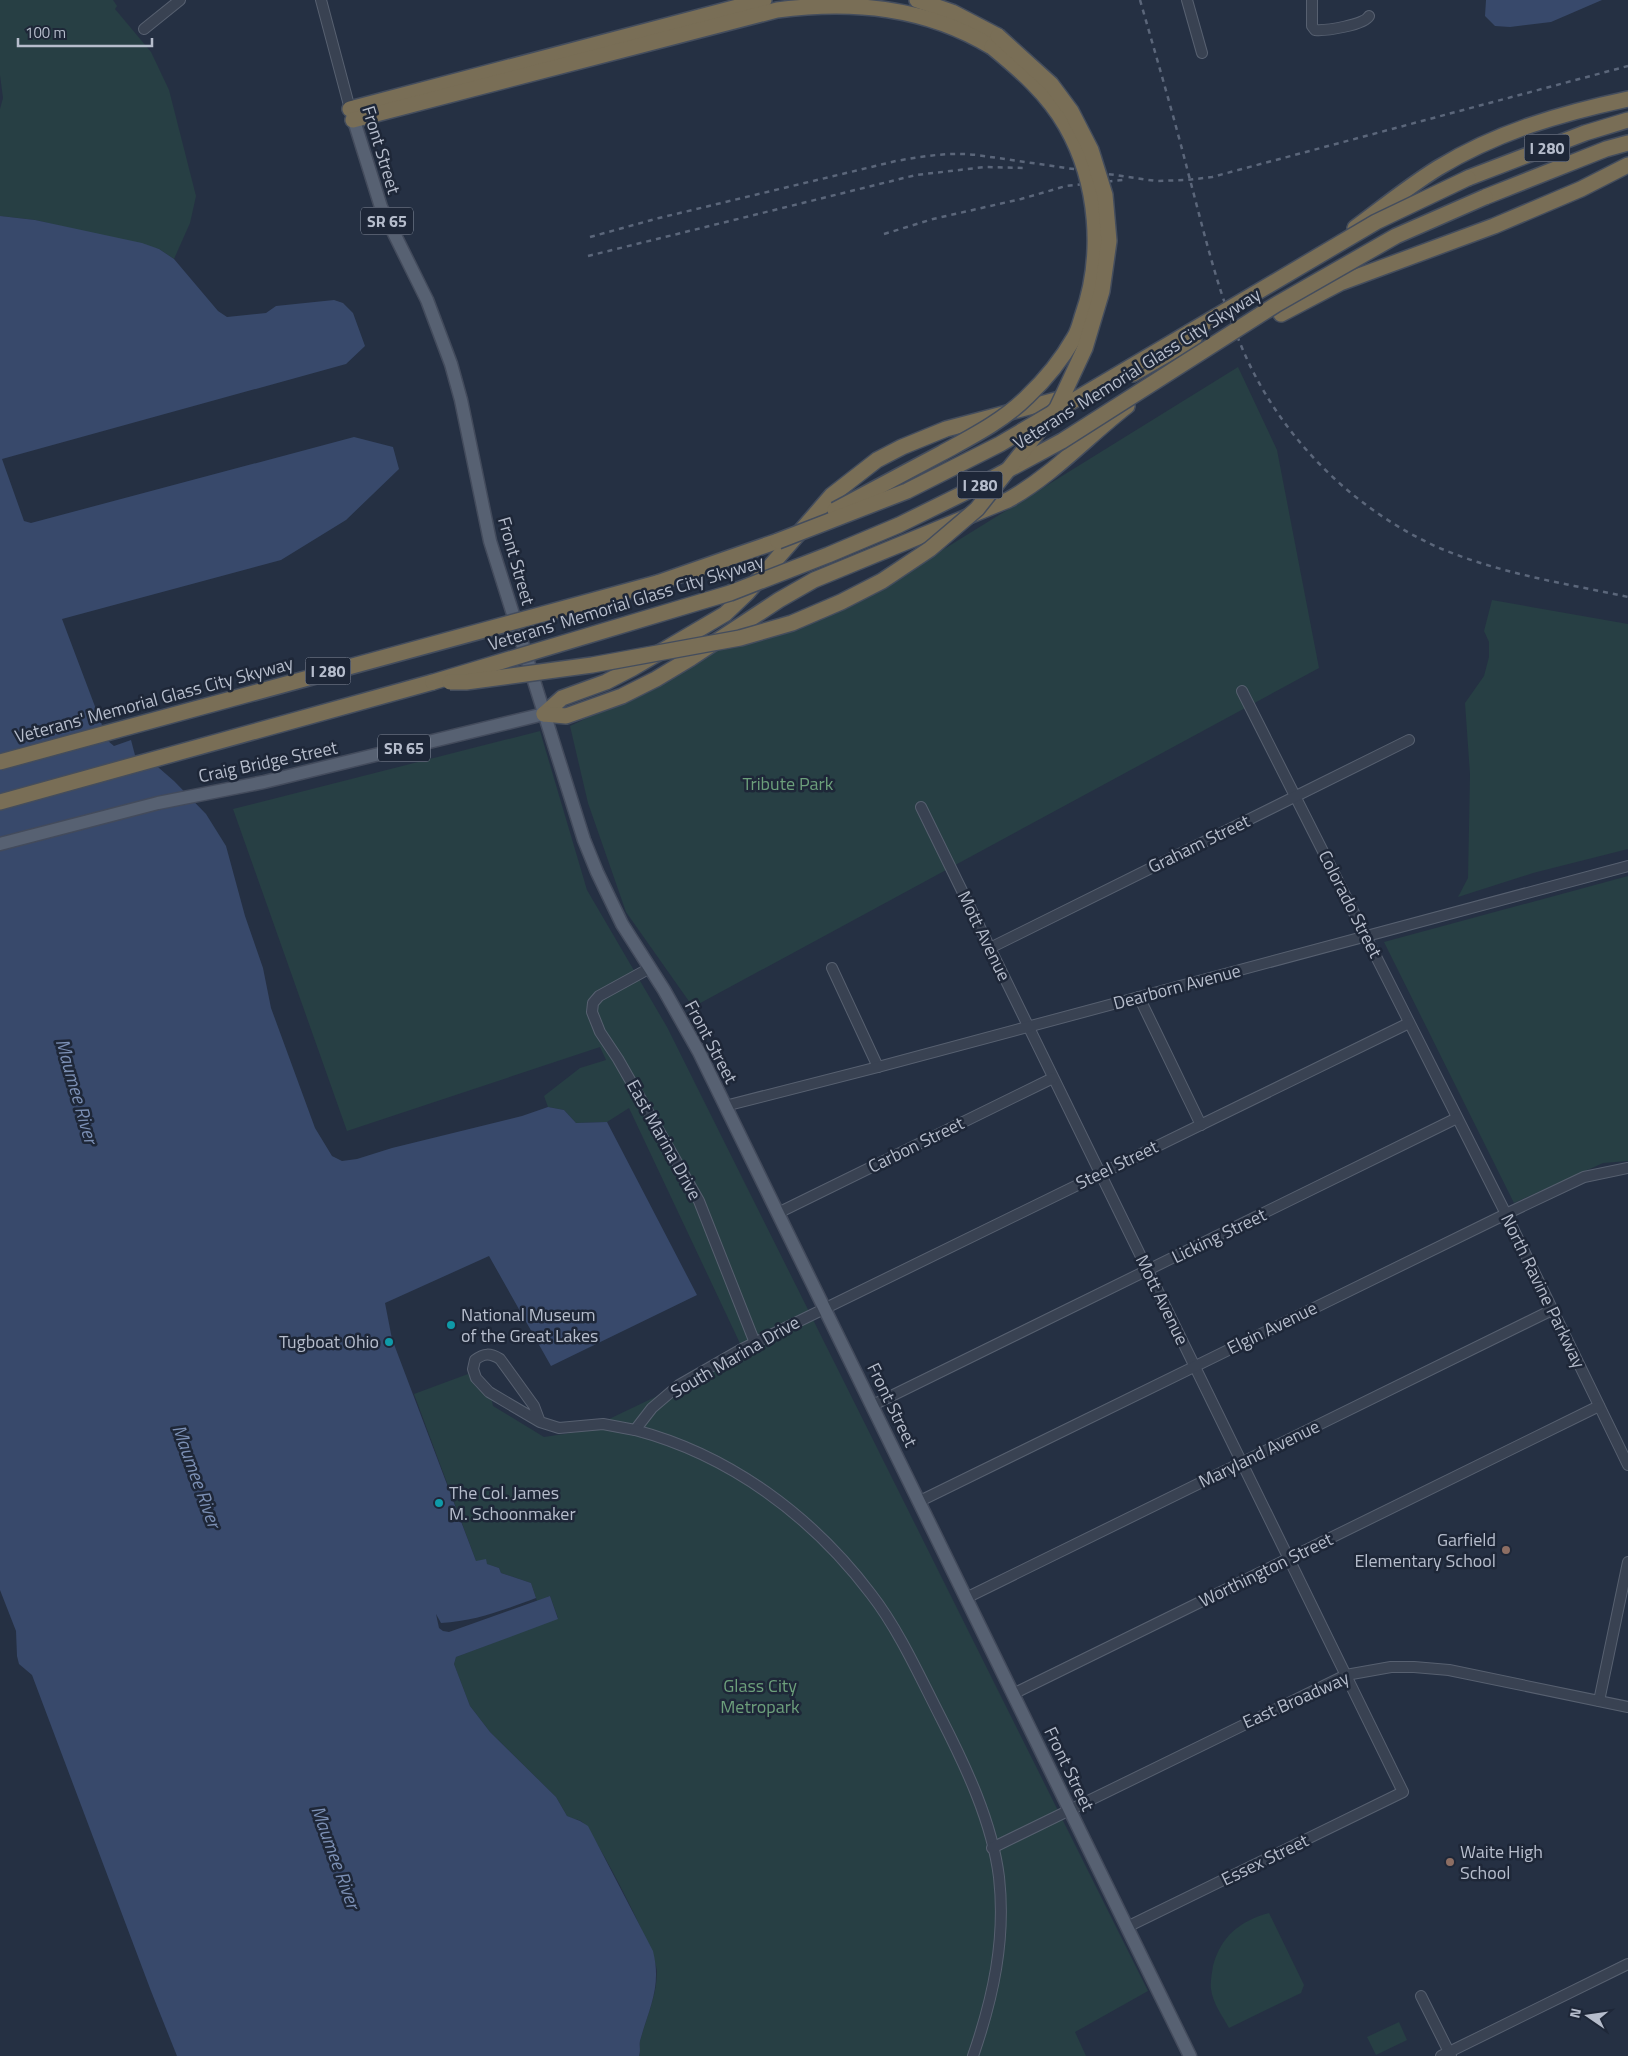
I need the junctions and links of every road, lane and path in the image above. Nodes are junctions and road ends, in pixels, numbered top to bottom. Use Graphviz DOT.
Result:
graph roads {
  1 [pos="180,0"];
  2 [pos="321,0"];
  3 [pos="764,0"];
  4 [pos="917,0"];
  5 [pos="1187,0"];
  6 [pos="1312,0"];
  7 [pos="1369,16"];
  8 [pos="144,29"];
  9 [pos="995,41"];
  10 [pos="1202,54"];
  11 [pos="1628,99"];
  12 [pos="352,114"];
  13 [pos="1628,120"];
  14 [pos="1628,143"];
  15 [pos="1628,165"];
  16 [pos="778,541"];
  17 [pos="433,682"];
  18 [pos="1242,691"];
  19 [pos="544,714"];
  20 [pos="1409,740"];
  21 [pos="0,762"];
  22 [pos="1296,796"];
  23 [pos="0,802"];
  24 [pos="921,808"];
  25 [pos="0,844"];
  26 [pos="1628,866"];
  27 [pos="1366,936"];
  28 [pos="990,948"];
  29 [pos="650,968"];
  30 [pos="832,968"];
  31 [pos="1139,997"];
  32 [pos="1409,1022"];
  33 [pos="1028,1026"];
  34 [pos="878,1067"];
  35 [pos="1053,1078"];
  36 [pos="725,1106"];
  37 [pos="1457,1118"];
  38 [pos="1201,1125"];
  39 [pos="1628,1168"];
  40 [pos="1100,1174"];
  41 [pos="778,1212"];
  42 [pos="1506,1214"];
  43 [pos="1148,1270"];
  44 [pos="826,1308"];
  45 [pos="1552,1310"];
  46 [pos="755,1343"];
  47 [pos="1194,1366"];
  48 [pos="873,1405"];
  49 [pos="1599,1406"];
  50 [pos="540,1422"];
  51 [pos="635,1430"];
  52 [pos="1242,1462"];
  53 [pos="1628,1465"];
  54 [pos="920,1501"];
  55 [pos="1289,1559"];
  56 [pos="1628,1562"];
  57 [pos="966,1598"];
  58 [pos="1346,1675"];
  59 [pos="1013,1694"];
  60 [pos="1599,1701"];
  61 [pos="1628,1707"];
  62 [pos="1403,1792"];
  63 [pos="1069,1810"];
  64 [pos="992,1848"];
  65 [pos="1127,1927"];
  66 [pos="1628,1964"];
  67 [pos="1421,1996"];
  68 [pos="1447,2055"];
  69 [pos="973,2056"];
  70 [pos="1190,2056"];
  1 -- 8 [label="street"];
  2 -- 12 [label="street, Front Street"];
  3 -- 12 [label="highway"];
  4 -- 9 [label="highway"];
  5 -- 10 [label="street"];
  6 -- 7 [label="street"];
  9 -- 12 [label="highway"];
  9 -- 16 [label="highway, bridge"];
  9 -- 17 [label="highway, bridge"];
  11 -- 19 [label="highway"];
  12 -- 19 [label="main road, Front Street / SR 65"];
  13 -- 16 [label="highway, Veterans' Memorial Glass City Skyway / I 280, bridge"];
  14 -- 17 [label="highway, Veterans' Memorial Glass City Skyway / I 280, bridge"];
  15 -- 19 [label="highway"];
  16 -- 21 [label="highway, Veterans' Memorial Glass City Skyway / I 280, bridge"];
  17 -- 23 [label="highway, Veterans' Memorial Glass City Skyway / I 280"];
  18 -- 22 [label="street, Colorado Street"];
  19 -- 25 [label="main road, Craig Bridge Street / SR 65"];
  19 -- 29 [label="main road, Front Street"];
  20 -- 22 [label="street, Graham Street"];
  22 -- 27 [label="street, Colorado Street"];
  22 -- 28 [label="street, Graham Street"];
  24 -- 28 [label="street, Mott Avenue"];
  26 -- 27 [label="street, Dearborn Avenue"];
  27 -- 31 [label="street, Dearborn Avenue"];
  27 -- 32 [label="street, Colorado Street"];
  28 -- 33 [label="street, Mott Avenue"];
  29 -- 36 [label="main road, Front Street"];
  29 -- 46 [label="street, East Marina Drive"];
  30 -- 34 [label="street"];
  31 -- 33 [label="street, Dearborn Avenue"];
  31 -- 38 [label="street"];
  32 -- 37 [label="street, Colorado Street"];
  32 -- 38 [label="street, Steel Street"];
  33 -- 34 [label="street, Dearborn Avenue"];
  33 -- 35 [label="street, Mott Avenue"];
  34 -- 36 [label="street, Dearborn Avenue"];
  35 -- 40 [label="street, Mott Avenue"];
  35 -- 41 [label="street, Carbon Street"];
  36 -- 41 [label="main road, Front Street"];
  37 -- 42 [label="street, North Ravine Parkway"];
  37 -- 43 [label="street, Licking Street"];
  38 -- 40 [label="street, Steel Street"];
  39 -- 42 [label="street, Elgin Avenue"];
  40 -- 43 [label="street, Mott Avenue"];
  40 -- 44 [label="street, Steel Street"];
  41 -- 44 [label="main road, Front Street"];
  42 -- 45 [label="street, North Ravine Parkway"];
  42 -- 47 [label="street, Elgin Avenue"];
  43 -- 47 [label="street, Mott Avenue"];
  43 -- 48 [label="street, Licking Street"];
  44 -- 46 [label="street, South Marina Drive"];
  44 -- 48 [label="main road, Front Street"];
  45 -- 49 [label="street, North Ravine Parkway"];
  45 -- 52 [label="street, Maryland Avenue"];
  46 -- 51 [label="street, South Marina Drive"];
  47 -- 52 [label="street, Mott Avenue"];
  47 -- 54 [label="street, Elgin Avenue"];
  48 -- 54 [label="main road, Front Street"];
  49 -- 53 [label="street, North Ravine Parkway"];
  49 -- 55 [label="street, Worthington Street"];
  50 -- 50 [label="street"];
  50 -- 51 [label="street"];
  51 -- 64 [label="street"];
  52 -- 55 [label="street, Mott Avenue"];
  52 -- 57 [label="street, Maryland Avenue"];
  54 -- 57 [label="main road, Front Street"];
  55 -- 58 [label="street, Mott Avenue"];
  55 -- 59 [label="street, Worthington Street"];
  56 -- 60 [label="street"];
  57 -- 59 [label="main road, Front Street"];
  58 -- 60 [label="street, East Broadway"];
  58 -- 62 [label="street, Mott Avenue"];
  58 -- 63 [label="street, East Broadway"];
  59 -- 63 [label="main road, Front Street"];
  60 -- 61 [label="street, East Broadway"];
  62 -- 65 [label="street, Essex Street"];
  63 -- 64 [label="street, East Broadway"];
  63 -- 65 [label="main road, Front Street"];
  64 -- 69 [label="street"];
  65 -- 70 [label="main road, Front Street"];
  66 -- 68 [label="street"];
  67 -- 68 [label="street"];
}
